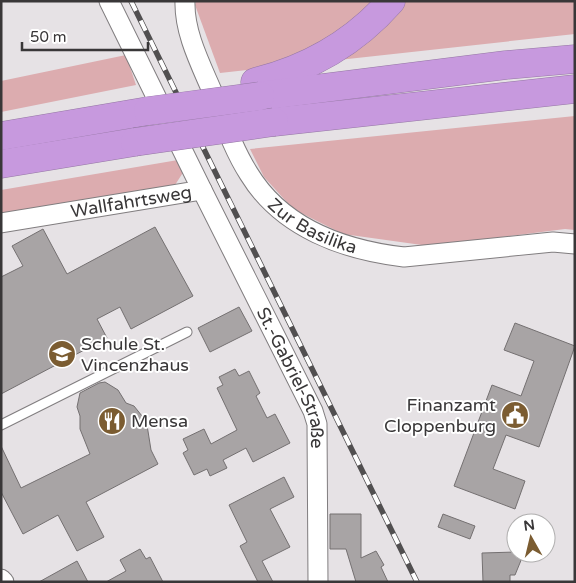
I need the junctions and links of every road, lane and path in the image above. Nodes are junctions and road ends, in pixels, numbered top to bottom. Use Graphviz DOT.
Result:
graph roads {
  1 [pos="109,1"];
  2 [pos="185,1"];
  3 [pos="390,1"];
  4 [pos="575,59"];
  5 [pos="256,89"];
  6 [pos="575,89"];
  7 [pos="1,136"];
  8 [pos="1,164"];
  9 [pos="202,190"];
  10 [pos="1,223"];
  11 [pos="575,244"];
  12 [pos="187,332"];
  13 [pos="1,426"];
  14 [pos="1,579"];
  15 [pos="4,582"];
  16 [pos="318,582"];
  1 -- 9 [label="street, Wallfahrtsweg"];
  2 -- 11 [label="street, Zur Basilika"];
  3 -- 5 [label="highway"];
  4 -- 5 [label="highway"];
  5 -- 7 [label="highway, bridge"];
  6 -- 8 [label="highway, bridge"];
  9 -- 10 [label="street, Wallfahrtsweg"];
  9 -- 16 [label="street, St.-Gabriel-Straße"];
  12 -- 13 [label="lane"];
  14 -- 15 [label="street"];
}
